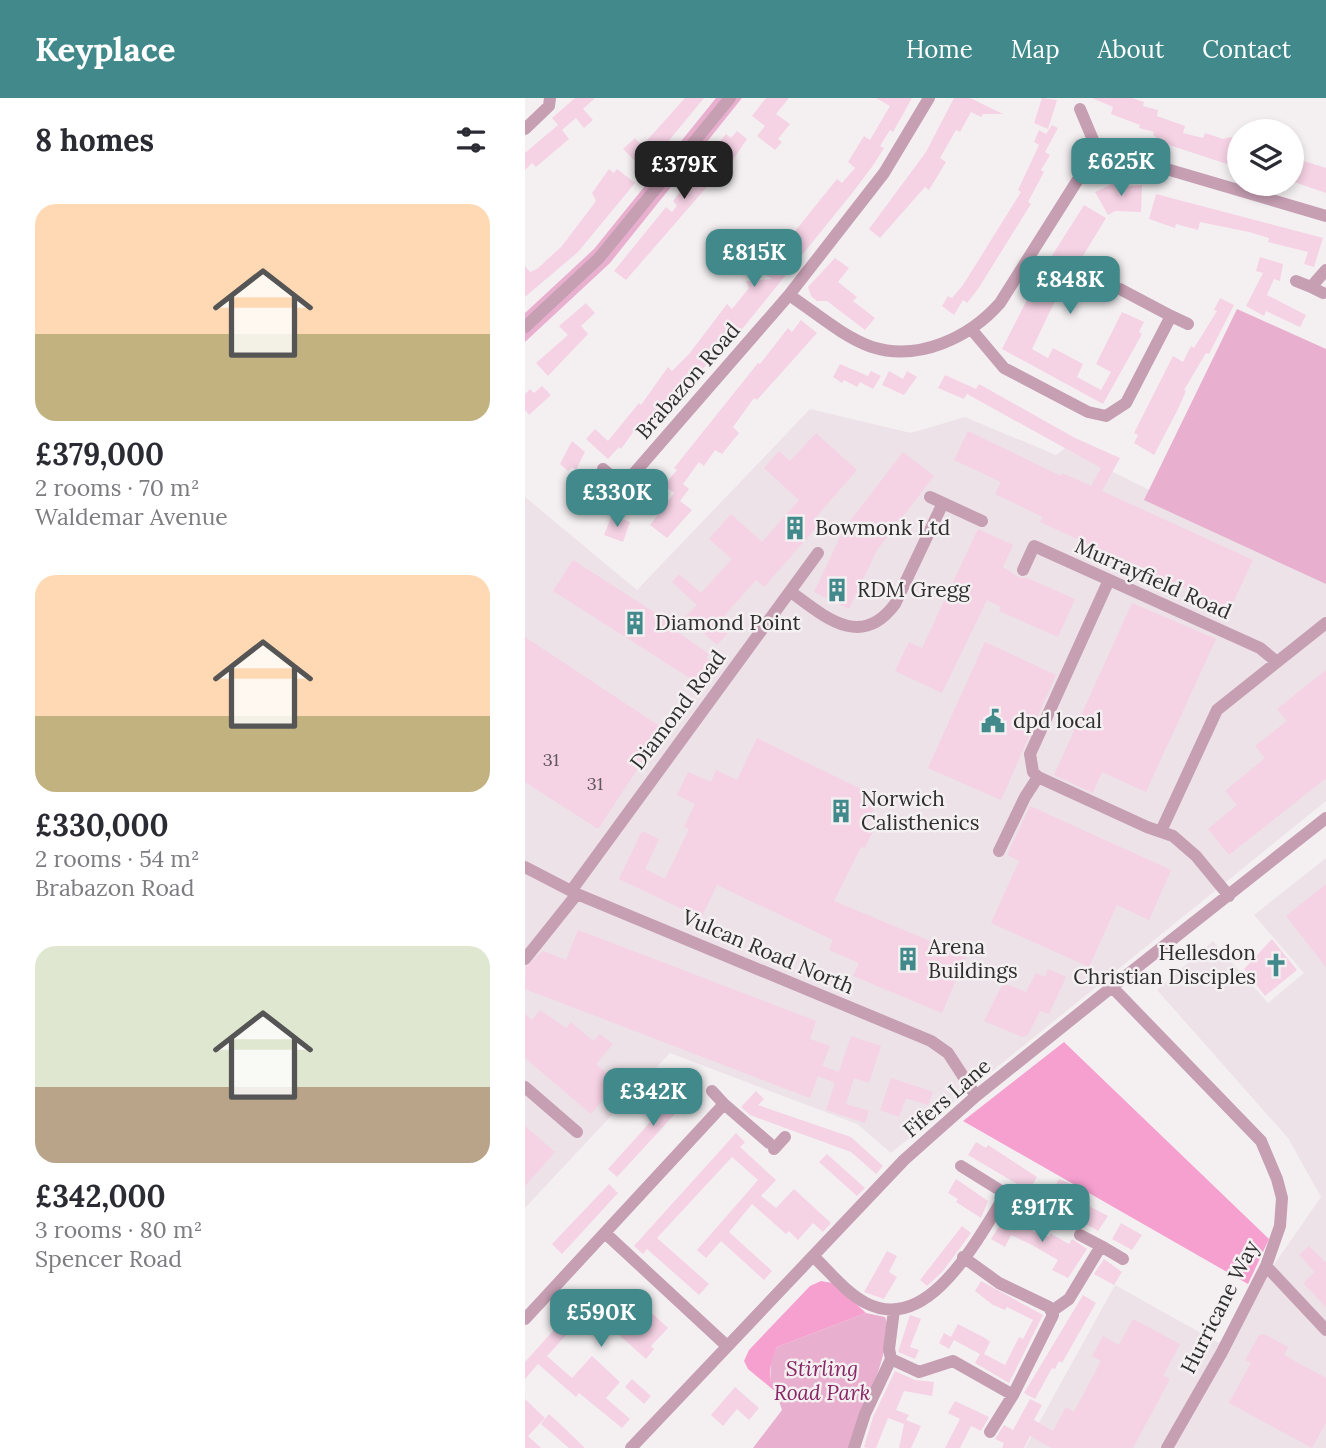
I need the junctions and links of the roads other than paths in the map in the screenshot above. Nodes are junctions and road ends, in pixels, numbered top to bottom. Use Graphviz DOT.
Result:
graph roads {
  1 [pos="549,98"];
  2 [pos="730,98"];
  3 [pos="929,98"];
  4 [pos="1080,109"];
  5 [pos="525,129"];
  6 [pos="1102,161"];
  7 [pos="1326,216"];
  8 [pos="1326,270"];
  9 [pos="1296,281"];
  10 [pos="1120,289"];
  11 [pos="789,295"];
  12 [pos="1171,316"];
  13 [pos="1188,324"];
  14 [pos="525,327"];
  15 [pos="972,330"];
  16 [pos="603,469"];
  17 [pos="623,486"];
  18 [pos="930,497"];
  19 [pos="639,500"];
  20 [pos="943,503"];
  21 [pos="982,521"];
  22 [pos="818,552"];
  23 [pos="1023,570"];
  24 [pos="1109,580"];
  25 [pos="791,592"];
  26 [pos="1326,623"];
  27 [pos="1277,662"];
  28 [pos="1038,777"];
  29 [pos="1326,818"];
  30 [pos="1161,831"];
  31 [pos="999,851"];
  32 [pos="525,867"];
  33 [pos="574,892"];
  34 [pos="1229,896"];
  35 [pos="525,959"];
  36 [pos="1112,987"];
  37 [pos="525,1087"];
  38 [pos="712,1091"];
  39 [pos="977,1096"];
  40 [pos="724,1104"];
  41 [pos="577,1132"];
  42 [pos="785,1138"];
  43 [pos="961,1166"];
  44 [pos="1006,1194"];
  45 [pos="1023,1200"];
  46 [pos="605,1233"];
  47 [pos="1080,1235"];
  48 [pos="1101,1246"];
  49 [pos="813,1256"];
  50 [pos="963,1257"];
  51 [pos="1123,1259"];
  52 [pos="1266,1266"];
  53 [pos="894,1310"];
  54 [pos="1052,1311"];
  55 [pos="525,1320"];
  56 [pos="1326,1329"];
  57 [pos="727,1346"];
  58 [pos="891,1359"];
  59 [pos="1013,1395"];
  60 [pos="990,1433"];
  61 [pos="631,1448"];
  62 [pos="854,1448"];
  63 [pos="1167,1448"];
  1 -- 5 [label="street"];
  2 -- 14 [label="street"];
  3 -- 11 [label="street, Brabazon Road"];
  4 -- 6 [label="street"];
  6 -- 7 [label="street"];
  6 -- 15 [label="street"];
  8 -- 9 [label="street"];
  10 -- 12 [label="street"];
  11 -- 15 [label="street"];
  11 -- 17 [label="street, Brabazon Road"];
  12 -- 13 [label="street"];
  12 -- 15 [label="street"];
  16 -- 17 [label="street"];
  17 -- 19 [label="street"];
  18 -- 20 [label="street"];
  20 -- 21 [label="street"];
  20 -- 25 [label="street"];
  22 -- 25 [label="street, Diamond Road"];
  23 -- 24 [label="street, Murrayfield Road"];
  24 -- 27 [label="street, Murrayfield Road"];
  24 -- 28 [label="street"];
  25 -- 33 [label="street, Diamond Road"];
  26 -- 27 [label="street"];
  27 -- 30 [label="street"];
  28 -- 30 [label="street"];
  28 -- 31 [label="street"];
  29 -- 34 [label="street, Fifers Lane"];
  30 -- 34 [label="street"];
  32 -- 33 [label="street, Vulcan Road North"];
  33 -- 35 [label="street, Diamond Road"];
  33 -- 39 [label="street, Vulcan Road North"];
  34 -- 36 [label="street, Fifers Lane"];
  36 -- 39 [label="street, Fifers Lane"];
  36 -- 52 [label="street, Hurricane Way"];
  37 -- 41 [label="street"];
  38 -- 40 [label="street"];
  39 -- 49 [label="street, Fifers Lane"];
  40 -- 42 [label="street"];
  40 -- 46 [label="street"];
  43 -- 44 [label="street"];
  44 -- 45 [label="street"];
  44 -- 50 [label="street"];
  46 -- 55 [label="street"];
  46 -- 57 [label="street"];
  47 -- 48 [label="street"];
  48 -- 51 [label="street"];
  48 -- 54 [label="street"];
  49 -- 53 [label="street"];
  49 -- 57 [label="street, Fifers Lane"];
  50 -- 53 [label="street"];
  50 -- 54 [label="street"];
  52 -- 56 [label="street"];
  52 -- 63 [label="street, Hurricane Way"];
  53 -- 58 [label="street"];
  54 -- 59 [label="street"];
  57 -- 61 [label="street, Fifers Lane"];
  58 -- 59 [label="street"];
  58 -- 62 [label="street"];
  59 -- 60 [label="street"];
}
